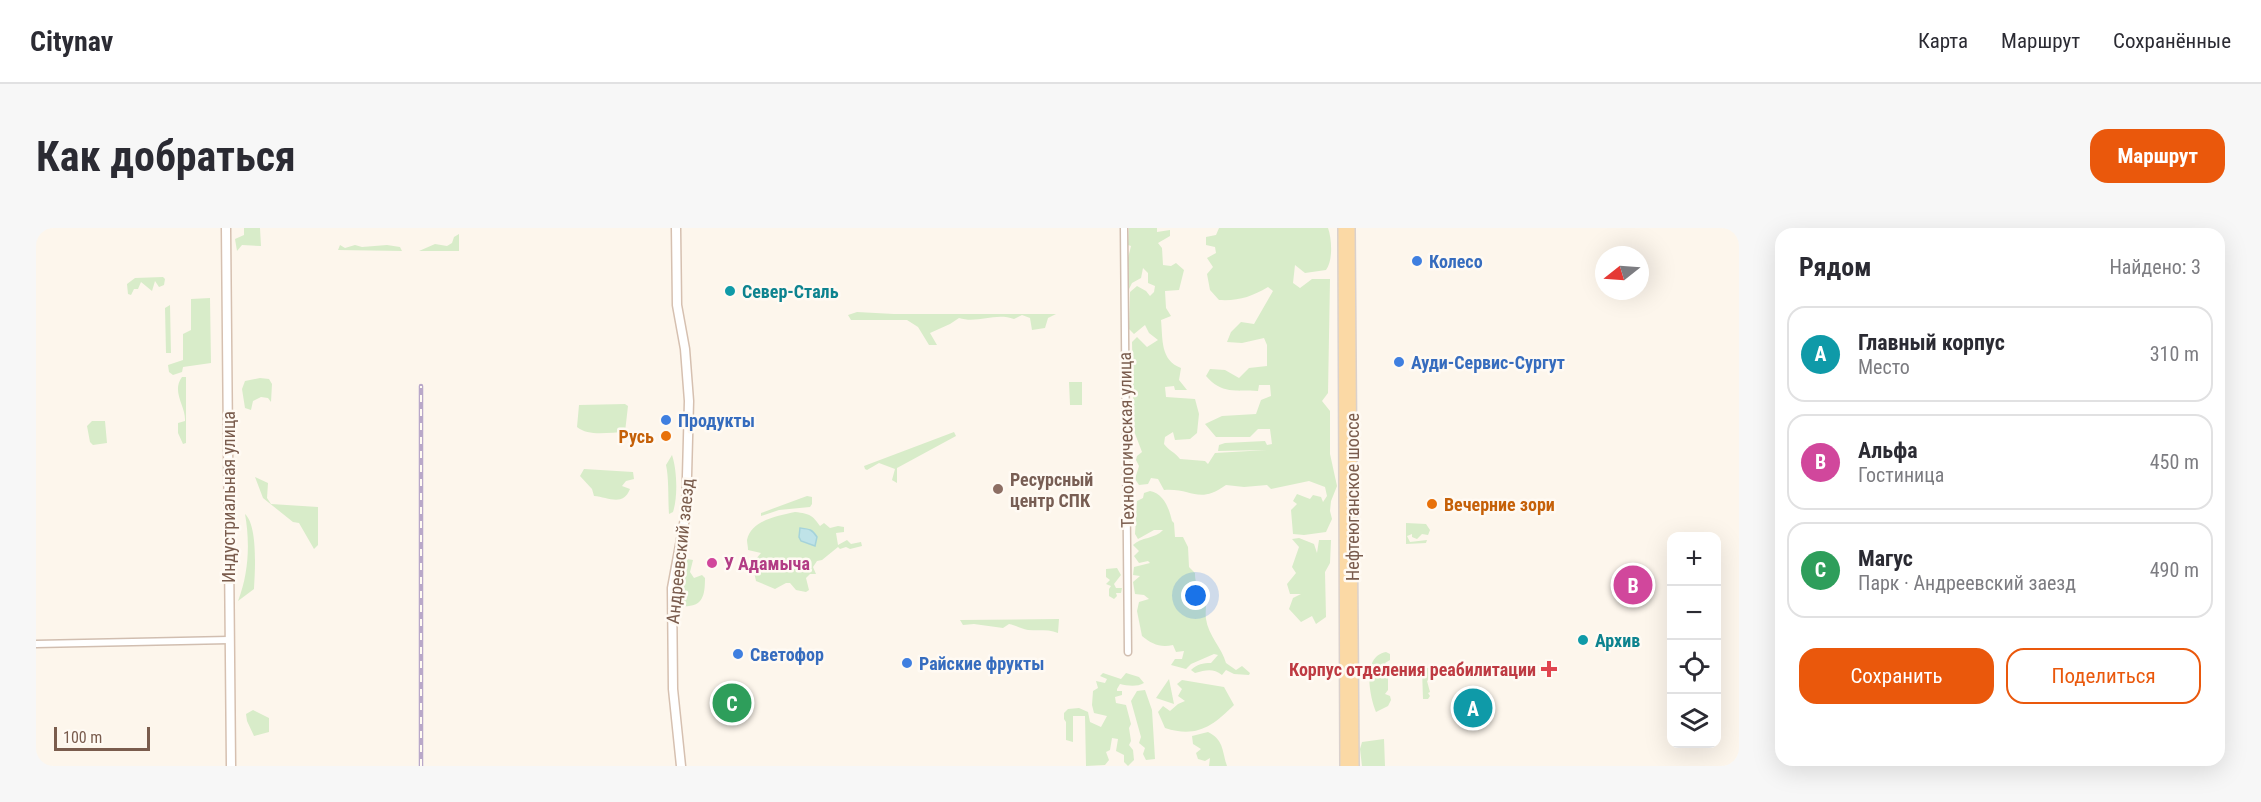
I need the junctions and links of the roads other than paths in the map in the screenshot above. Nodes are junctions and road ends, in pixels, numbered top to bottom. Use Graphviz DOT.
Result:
graph roads {
  1 [pos="226,228"];
  2 [pos="676,228"];
  3 [pos="1124,228"];
  4 [pos="1343,228"];
  5 [pos="1350,228"];
  6 [pos="229,640"];
  7 [pos="36,644"];
  8 [pos="1128,652"];
  9 [pos="231,766"];
  10 [pos="681,766"];
  11 [pos="1345,766"];
  12 [pos="1354,766"];
  1 -- 6 [label="street, Индустриальная улица"];
  2 -- 10 [label="street, Андреевский заезд"];
  3 -- 8 [label="street, Технологическая улица"];
  4 -- 11 [label="main road, Нефтеюганское шоссе"];
  5 -- 12 [label="main road, Нефтеюганское шоссе"];
  6 -- 7 [label="street"];
  6 -- 9 [label="street, Индустриальная улица"];
}
